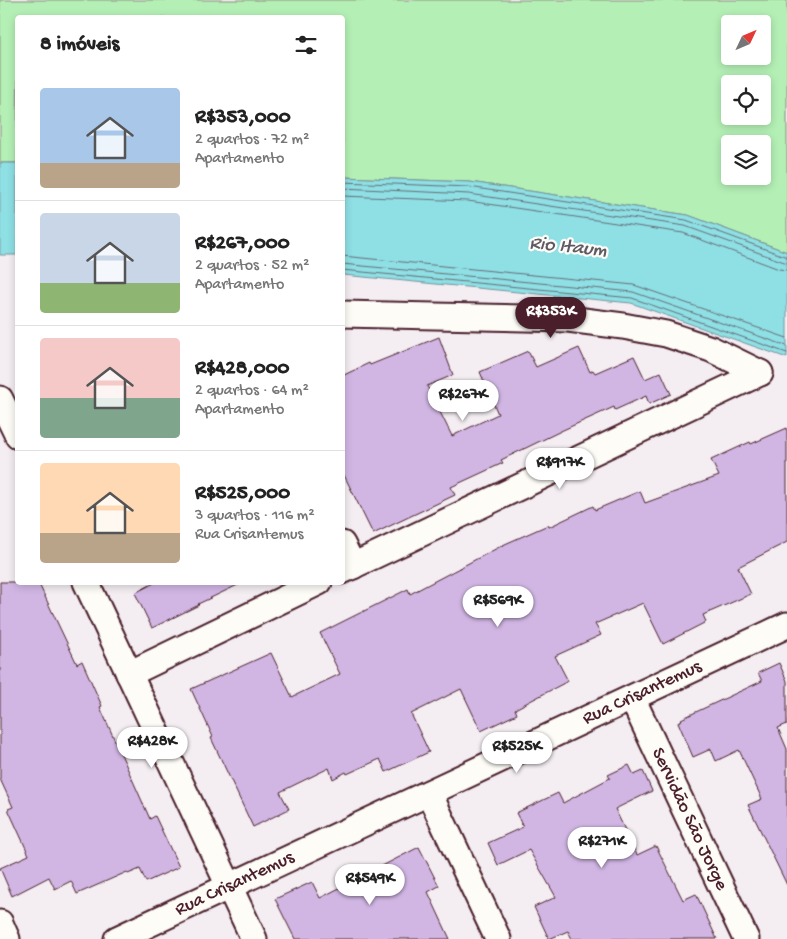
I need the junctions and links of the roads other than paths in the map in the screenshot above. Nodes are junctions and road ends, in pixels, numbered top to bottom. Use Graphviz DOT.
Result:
graph roads {
  1 [pos="345,314"];
  2 [pos="0,399"];
  3 [pos="15,430"];
  4 [pos="345,556"];
  5 [pos="348,569"];
  6 [pos="87,585"];
  7 [pos="313,585"];
  8 [pos="787,626"];
  9 [pos="129,674"];
  10 [pos="632,698"];
  11 [pos="429,793"];
  12 [pos="230,887"];
  13 [pos="0,923"];
  14 [pos="7,939"];
  15 [pos="117,939"];
  16 [pos="254,939"];
  17 [pos="498,939"];
  18 [pos="746,939"];
  1 -- 5 [label="street"];
  2 -- 3 [label="street"];
  4 -- 5 [label="street"];
  6 -- 9 [label="street"];
  7 -- 9 [label="street"];
  8 -- 10 [label="street, Rua Crisantemus"];
  9 -- 12 [label="street"];
  10 -- 11 [label="street, Rua Crisantemus"];
  10 -- 18 [label="street, Servidão São Jorge"];
  11 -- 12 [label="street, Rua Crisantemus"];
  11 -- 17 [label="street"];
  12 -- 15 [label="street, Rua Crisantemus"];
  12 -- 16 [label="street"];
  13 -- 14 [label="street"];
}
